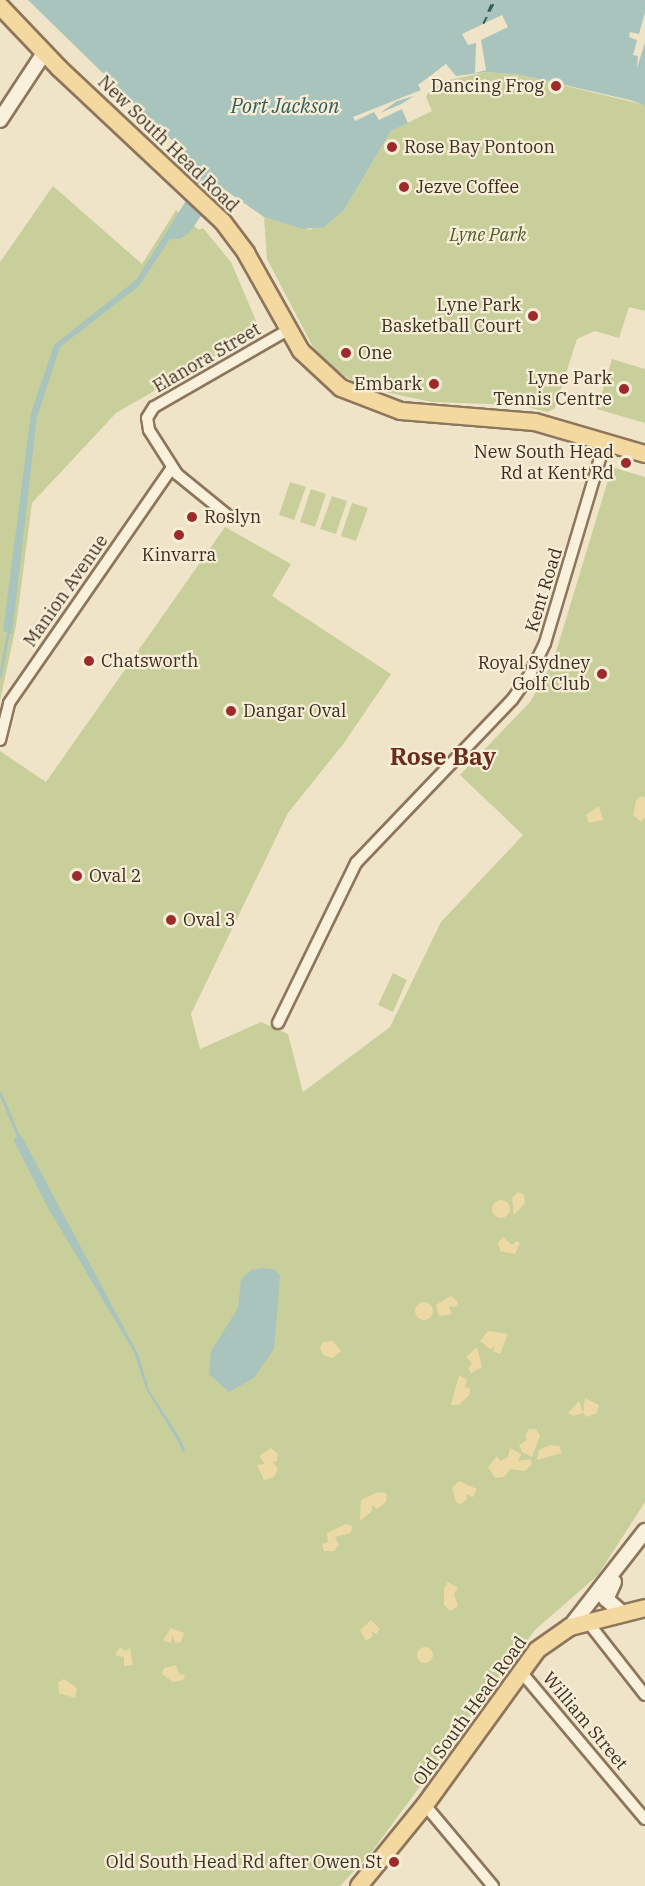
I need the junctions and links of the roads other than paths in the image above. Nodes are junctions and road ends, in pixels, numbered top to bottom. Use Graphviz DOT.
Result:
graph roads {
  1 [pos="0,6"];
  2 [pos="44,53"];
  3 [pos="0,120"];
  4 [pos="288,330"];
  5 [pos="605,442"];
  6 [pos="645,454"];
  7 [pos="172,468"];
  8 [pos="231,518"];
  9 [pos="0,740"];
  10 [pos="278,1023"];
  11 [pos="641,1536"];
  12 [pos="645,1608"];
  13 [pos="622,1613"];
  14 [pos="587,1621"];
  15 [pos="570,1627"];
  16 [pos="522,1673"];
  17 [pos="645,1695"];
  18 [pos="425,1805"];
  19 [pos="645,1819"];
  20 [pos="359,1886"];
  21 [pos="493,1886"];
  1 -- 2 [label="main road, New South Head Road"];
  2 -- 3 [label="street"];
  2 -- 4 [label="main road, New South Head Road"];
  4 -- 5 [label="main road, New South Head Road"];
  4 -- 7 [label="street, Elanora Street"];
  5 -- 6 [label="main road, New South Head Road"];
  5 -- 10 [label="street, Kent Road"];
  7 -- 8 [label="street"];
  7 -- 9 [label="street, Manion Avenue"];
  11 -- 13 [label="street"];
  11 -- 15 [label="street"];
  12 -- 13 [label="main road, Old South Head Road"];
  13 -- 14 [label="main road, Old South Head Road"];
  14 -- 15 [label="main road, Old South Head Road"];
  14 -- 17 [label="street"];
  15 -- 16 [label="main road, Old South Head Road"];
  16 -- 18 [label="main road, Old South Head Road"];
  16 -- 19 [label="street, William Street"];
  18 -- 20 [label="main road, Old South Head Road"];
  18 -- 21 [label="street"];
}
